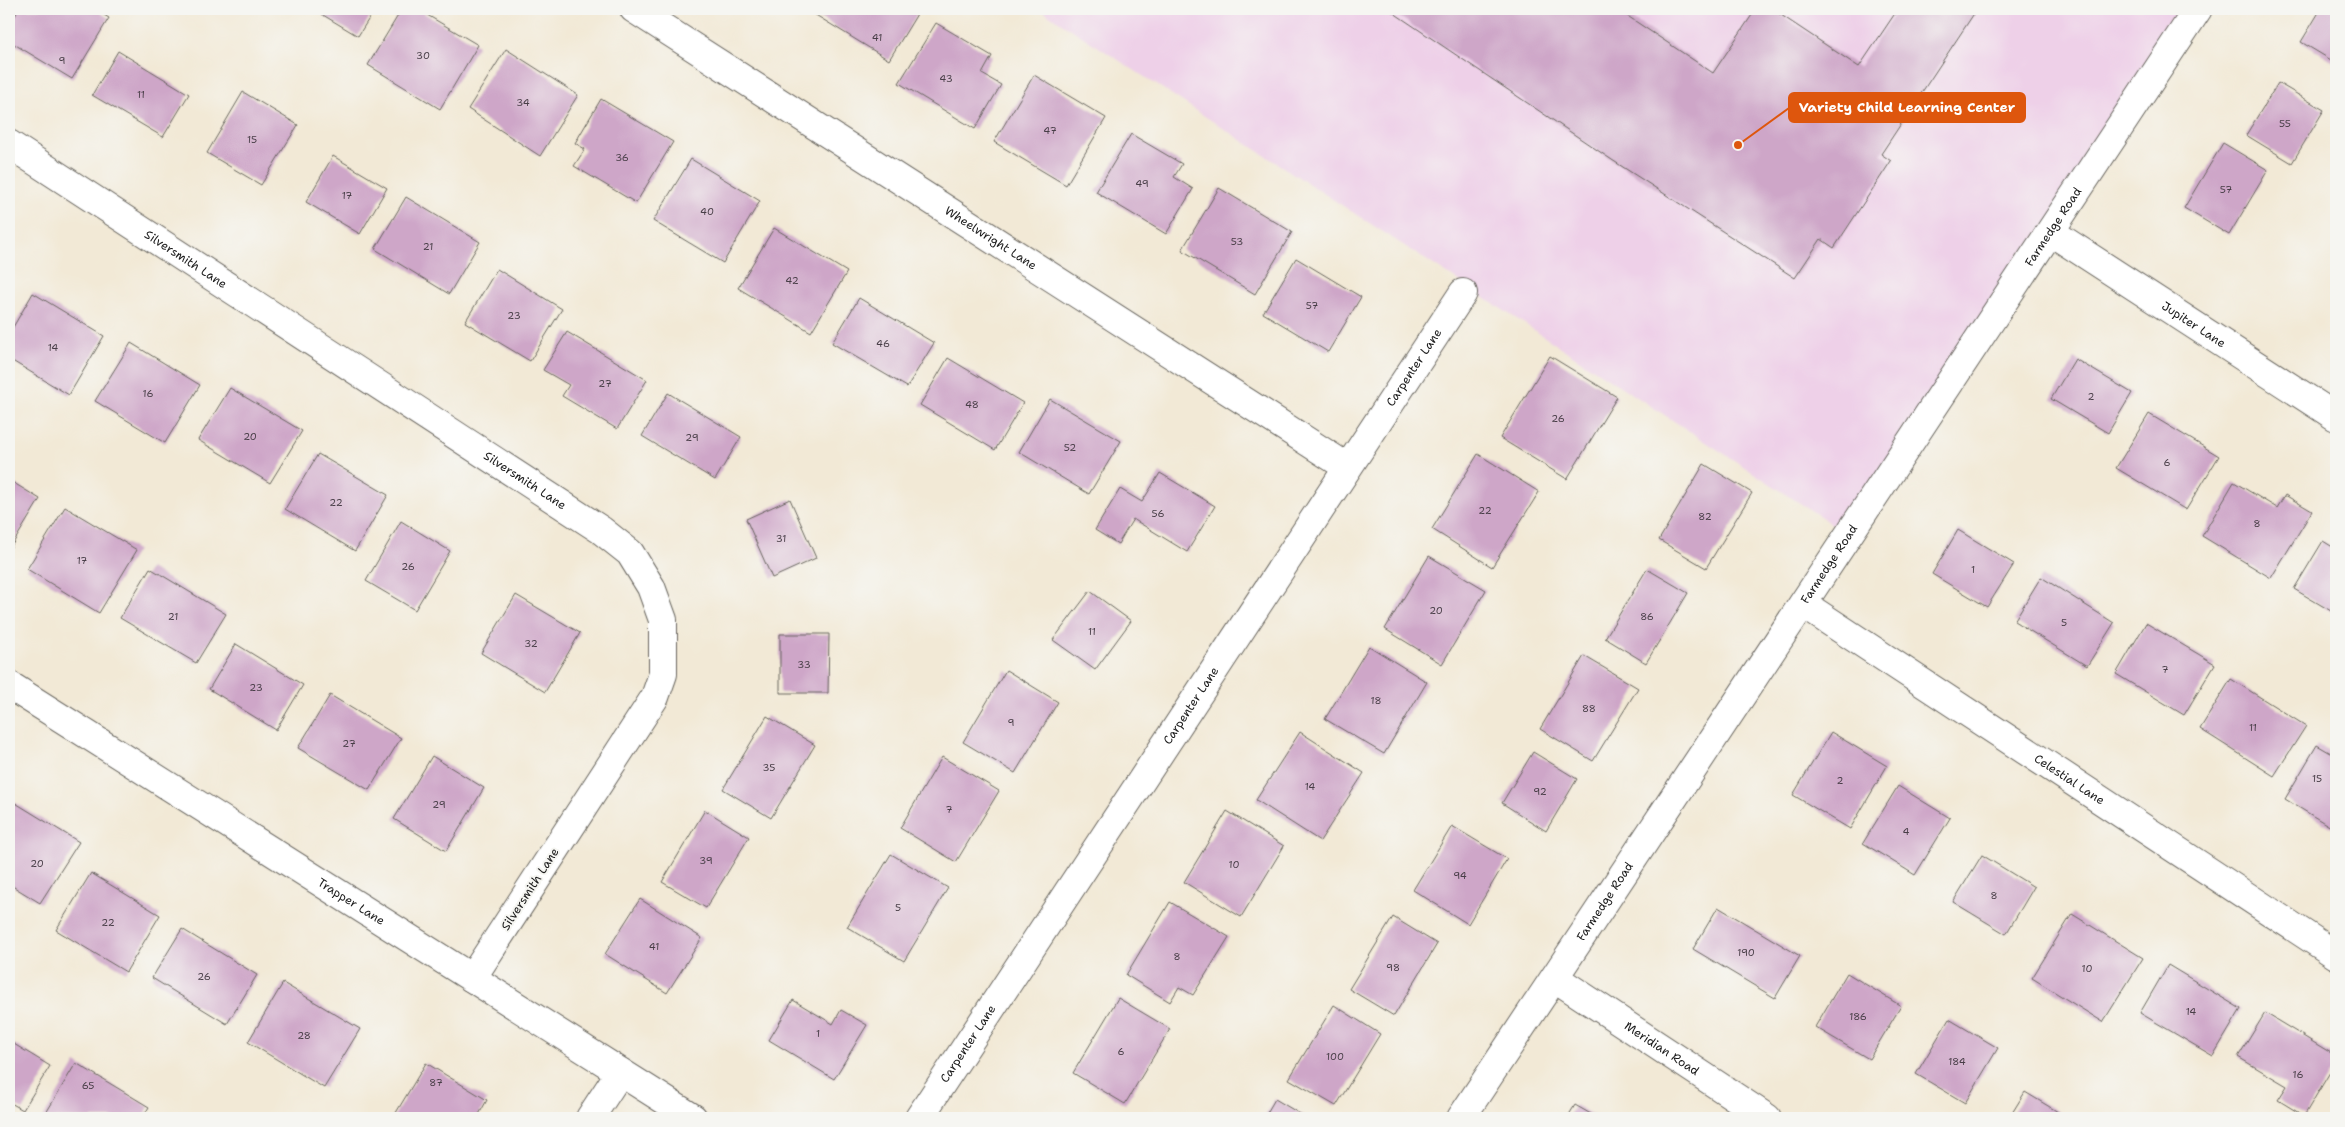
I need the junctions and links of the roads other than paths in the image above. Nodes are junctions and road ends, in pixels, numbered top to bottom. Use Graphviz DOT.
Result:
graph roads {
  1 [pos="634,9"];
  2 [pos="2198,9"];
  3 [pos="9,144"];
  4 [pos="2051,232"];
  5 [pos="1463,293"];
  6 [pos="2336,417"];
  7 [pos="1347,468"];
  8 [pos="1803,604"];
  9 [pos="9,685"];
  10 [pos="2336,955"];
  11 [pos="472,978"];
  12 [pos="1555,978"];
  13 [pos="620,1072"];
  14 [pos="590,1118"];
  15 [pos="693,1118"];
  16 [pos="919,1118"];
  17 [pos="1461,1118"];
  18 [pos="1767,1118"];
  1 -- 7 [label="street, Wheelwright Lane"];
  2 -- 4 [label="street, Farmedge Road"];
  3 -- 11 [label="street, Silversmith Lane"];
  4 -- 6 [label="street, Jupiter Lane"];
  4 -- 8 [label="street, Farmedge Road"];
  5 -- 7 [label="street, Carpenter Lane"];
  7 -- 16 [label="street, Carpenter Lane"];
  8 -- 10 [label="street, Celestial Lane"];
  8 -- 12 [label="street, Farmedge Road"];
  9 -- 11 [label="street, Trapper Lane"];
  11 -- 13 [label="street, Trapper Lane"];
  12 -- 17 [label="street, Farmedge Road"];
  12 -- 18 [label="street, Meridian Road"];
  13 -- 14 [label="street"];
  13 -- 15 [label="street, Trapper Lane"];
}
